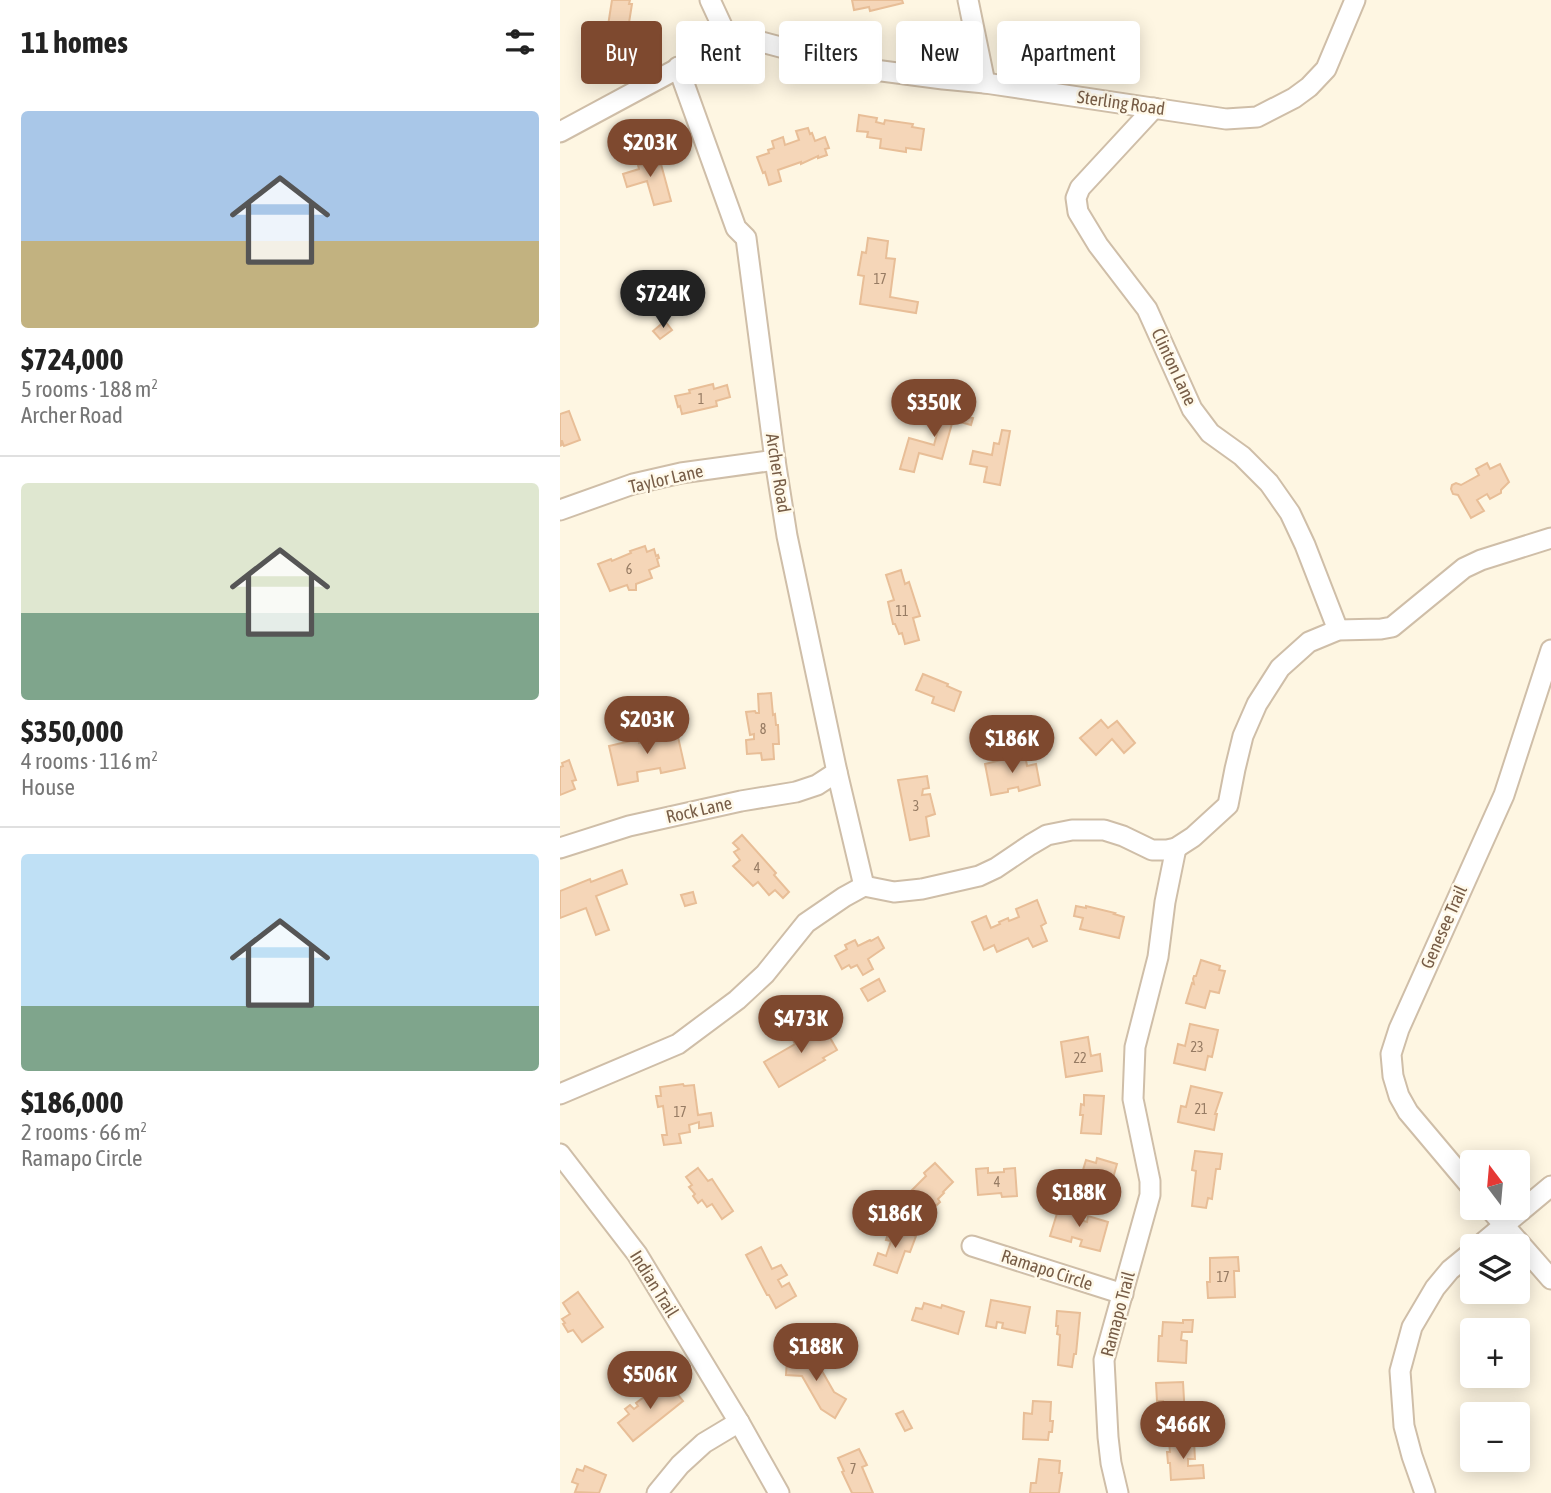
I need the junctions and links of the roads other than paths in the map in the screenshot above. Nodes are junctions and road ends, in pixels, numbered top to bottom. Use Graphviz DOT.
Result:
graph roads {
  1 [pos="710,0"];
  2 [pos="968,0"];
  3 [pos="1355,0"];
  4 [pos="720,21"];
  5 [pos="765,43"];
  6 [pos="676,68"];
  7 [pos="985,83"];
  8 [pos="684,84"];
  9 [pos="1154,108"];
  10 [pos="560,132"];
  11 [pos="775,460"];
  12 [pos="560,510"];
  13 [pos="1551,538"];
  14 [pos="1338,630"];
  15 [pos="1551,650"];
  16 [pos="836,772"];
  17 [pos="560,848"];
  18 [pos="1176,848"];
  19 [pos="864,886"];
  20 [pos="560,1094"];
  21 [pos="560,1154"];
  22 [pos="1460,1174"];
  23 [pos="1551,1186"];
  24 [pos="1499,1220"];
  25 [pos="1504,1226"];
  26 [pos="1494,1234"];
  27 [pos="972,1246"];
  28 [pos="1460,1262"];
  29 [pos="1551,1279"];
  30 [pos="1123,1294"];
  31 [pos="739,1422"];
  32 [pos="657,1493"];
  33 [pos="779,1493"];
  34 [pos="1118,1493"];
  35 [pos="1424,1493"];
  1 -- 4 [label="street"];
  2 -- 7 [label="street"];
  3 -- 9 [label="street, Sterling Road"];
  5 -- 7 [label="street, Sterling Road"];
  6 -- 10 [label="street"];
  7 -- 9 [label="street, Sterling Road"];
  8 -- 11 [label="street, Archer Road"];
  9 -- 14 [label="street, Clinton Lane"];
  11 -- 12 [label="street, Taylor Lane"];
  11 -- 16 [label="street, Archer Road"];
  13 -- 14 [label="street"];
  14 -- 18 [label="street"];
  15 -- 22 [label="street, Genesee Trail"];
  16 -- 17 [label="street, Rock Lane"];
  16 -- 19 [label="street, Archer Road"];
  18 -- 19 [label="street"];
  18 -- 30 [label="street, Ramapo Trail"];
  19 -- 20 [label="street"];
  21 -- 31 [label="street, Indian Trail"];
  23 -- 25 [label="street"];
  24 -- 25 [label="street"];
  25 -- 26 [label="street"];
  25 -- 29 [label="street"];
  27 -- 30 [label="street, Ramapo Circle"];
  28 -- 35 [label="street"];
  30 -- 34 [label="street, Ramapo Trail"];
  31 -- 32 [label="street"];
  31 -- 33 [label="street, Indian Trail"];
}
